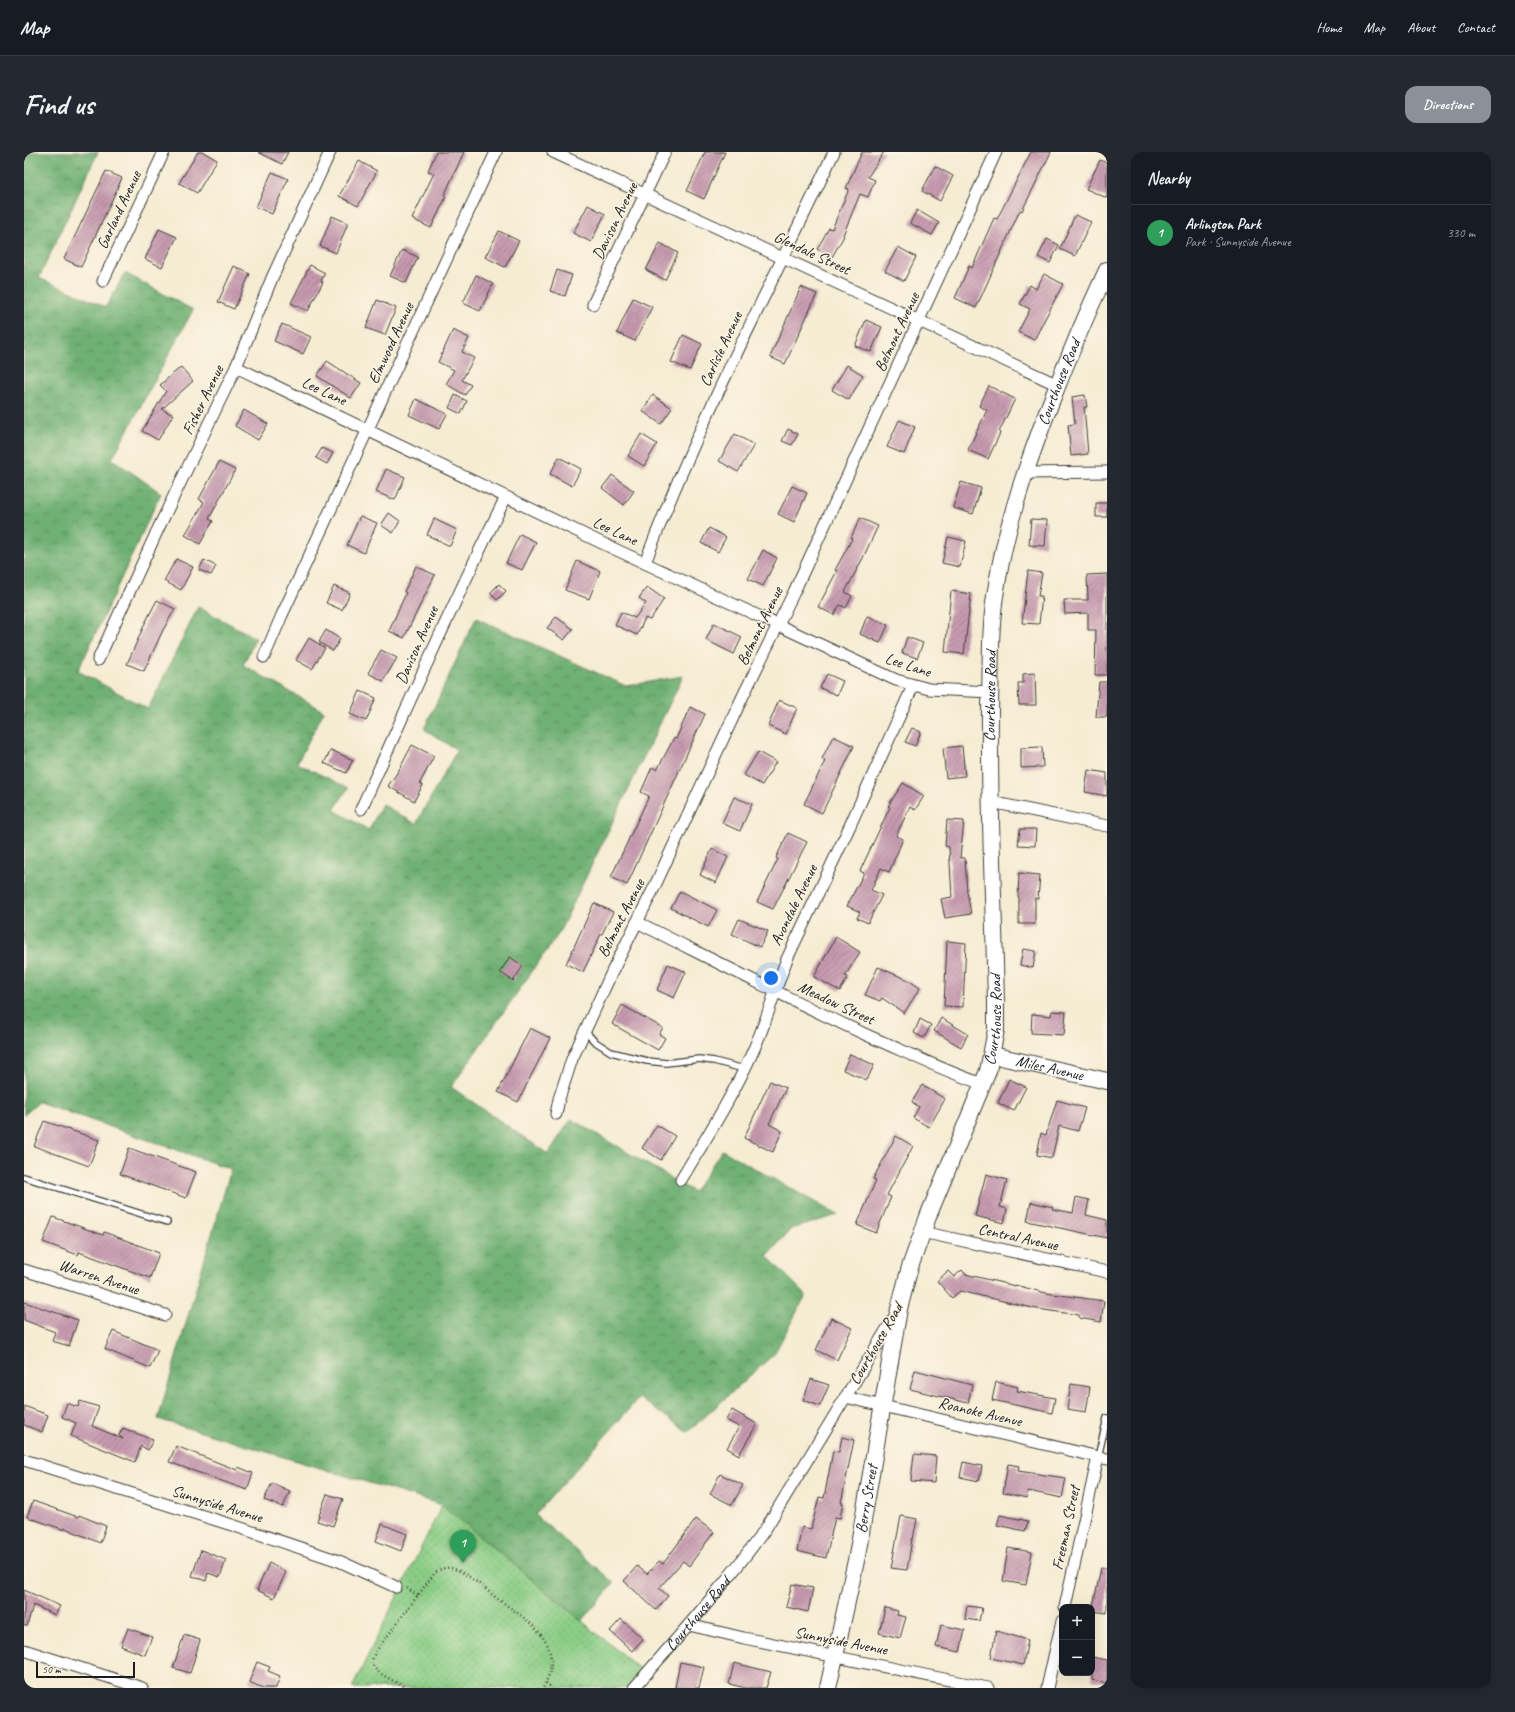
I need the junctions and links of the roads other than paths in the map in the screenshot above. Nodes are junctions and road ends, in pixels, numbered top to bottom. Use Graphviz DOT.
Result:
graph roads {
  1 [pos="164,152"];
  2 [pos="330,152"];
  3 [pos="496,152"];
  4 [pos="553,152"];
  5 [pos="665,152"];
  6 [pos="834,152"];
  7 [pos="996,152"];
  8 [pos="646,195"];
  9 [pos="783,257"];
  10 [pos="1107,270"];
  11 [pos="103,281"];
  12 [pos="593,304"];
  13 [pos="919,321"];
  14 [pos="236,367"];
  15 [pos="1058,384"];
  16 [pos="368,430"];
  17 [pos="1107,472"];
  18 [pos="1024,473"];
  19 [pos="506,497"];
  20 [pos="645,563"];
  21 [pos="778,626"];
  22 [pos="264,657"];
  23 [pos="98,660"];
  24 [pos="913,686"];
  25 [pos="991,692"];
  26 [pos="991,802"];
  27 [pos="361,809"];
  28 [pos="1107,826"];
  29 [pos="637,922"];
  30 [pos="775,992"];
  31 [pos="584,1031"];
  32 [pos="992,1055"];
  33 [pos="744,1069"];
  34 [pos="1107,1081"];
  35 [pos="983,1084"];
  36 [pos="556,1114"];
  37 [pos="24,1177"];
  38 [pos="681,1180"];
  39 [pos="167,1222"];
  40 [pos="922,1232"];
  41 [pos="24,1270"];
  42 [pos="1107,1272"];
  43 [pos="899,1308"];
  44 [pos="165,1315"];
  45 [pos="845,1397"];
  46 [pos="883,1406"];
  47 [pos="1107,1418"];
  48 [pos="1103,1458"];
  49 [pos="24,1460"];
  50 [pos="396,1587"];
  51 [pos="1066,1604"];
  52 [pos="689,1625"];
  53 [pos="1059,1634"];
  54 [pos="24,1650"];
  55 [pos="835,1656"];
  56 [pos="142,1688"];
  57 [pos="634,1688"];
  58 [pos="828,1688"];
  59 [pos="988,1688"];
  60 [pos="1047,1688"];
  1 -- 11 [label="street, Garland Avenue"];
  2 -- 14 [label="street, Fisher Avenue"];
  3 -- 16 [label="street, Elmwood Avenue"];
  4 -- 8 [label="street, Glendale Street"];
  5 -- 8 [label="street, Davison Avenue"];
  6 -- 9 [label="street, Carlisle Avenue"];
  7 -- 13 [label="street, Belmont Avenue"];
  8 -- 9 [label="street, Glendale Street"];
  8 -- 12 [label="street, Davison Avenue"];
  9 -- 13 [label="street, Glendale Street"];
  9 -- 20 [label="street, Carlisle Avenue"];
  10 -- 15 [label="street, Courthouse Road"];
  13 -- 15 [label="street, Glendale Street"];
  13 -- 21 [label="street, Belmont Avenue"];
  14 -- 16 [label="street, Lee Lane"];
  14 -- 23 [label="street, Fisher Avenue"];
  15 -- 18 [label="street, Courthouse Road"];
  16 -- 19 [label="street, Lee Lane"];
  16 -- 22 [label="street, Elmwood Avenue"];
  17 -- 18 [label="street"];
  18 -- 25 [label="street, Courthouse Road"];
  19 -- 20 [label="street, Lee Lane"];
  19 -- 27 [label="street, Davison Avenue"];
  20 -- 21 [label="street, Lee Lane"];
  21 -- 24 [label="street, Lee Lane"];
  21 -- 29 [label="street, Belmont Avenue"];
  24 -- 25 [label="street, Lee Lane"];
  24 -- 30 [label="street, Avondale Avenue"];
  25 -- 26 [label="street, Courthouse Road"];
  26 -- 28 [label="street"];
  26 -- 32 [label="street, Courthouse Road"];
  29 -- 30 [label="street, Meadow Street"];
  29 -- 31 [label="street, Belmont Avenue"];
  30 -- 33 [label="street, Avondale Avenue"];
  30 -- 35 [label="street, Meadow Street"];
  31 -- 33 [label="lane"];
  31 -- 36 [label="street, Belmont Avenue"];
  32 -- 34 [label="street, Miles Avenue"];
  32 -- 35 [label="street, Courthouse Road"];
  33 -- 38 [label="street, Avondale Avenue"];
  35 -- 40 [label="street, Courthouse Road"];
  37 -- 39 [label="lane"];
  40 -- 42 [label="street, Central Avenue"];
  40 -- 43 [label="street, Courthouse Road"];
  41 -- 44 [label="street, Warren Avenue"];
  43 -- 45 [label="street, Courthouse Road"];
  43 -- 46 [label="street, Berry Street"];
  45 -- 46 [label="street, Roanoke Avenue"];
  45 -- 52 [label="street, Courthouse Road"];
  46 -- 48 [label="street, Roanoke Avenue"];
  46 -- 55 [label="street, Berry Street"];
  47 -- 48 [label="lane"];
  48 -- 51 [label="street, Freeman Street"];
  49 -- 50 [label="street, Sunnyside Avenue"];
  52 -- 55 [label="street, Sunnyside Avenue"];
  52 -- 57 [label="street, Courthouse Road"];
  53 -- 60 [label="street"];
  54 -- 56 [label="street"];
  55 -- 58 [label="street, Berry Street"];
  55 -- 59 [label="street, Sunnyside Avenue"];
}
